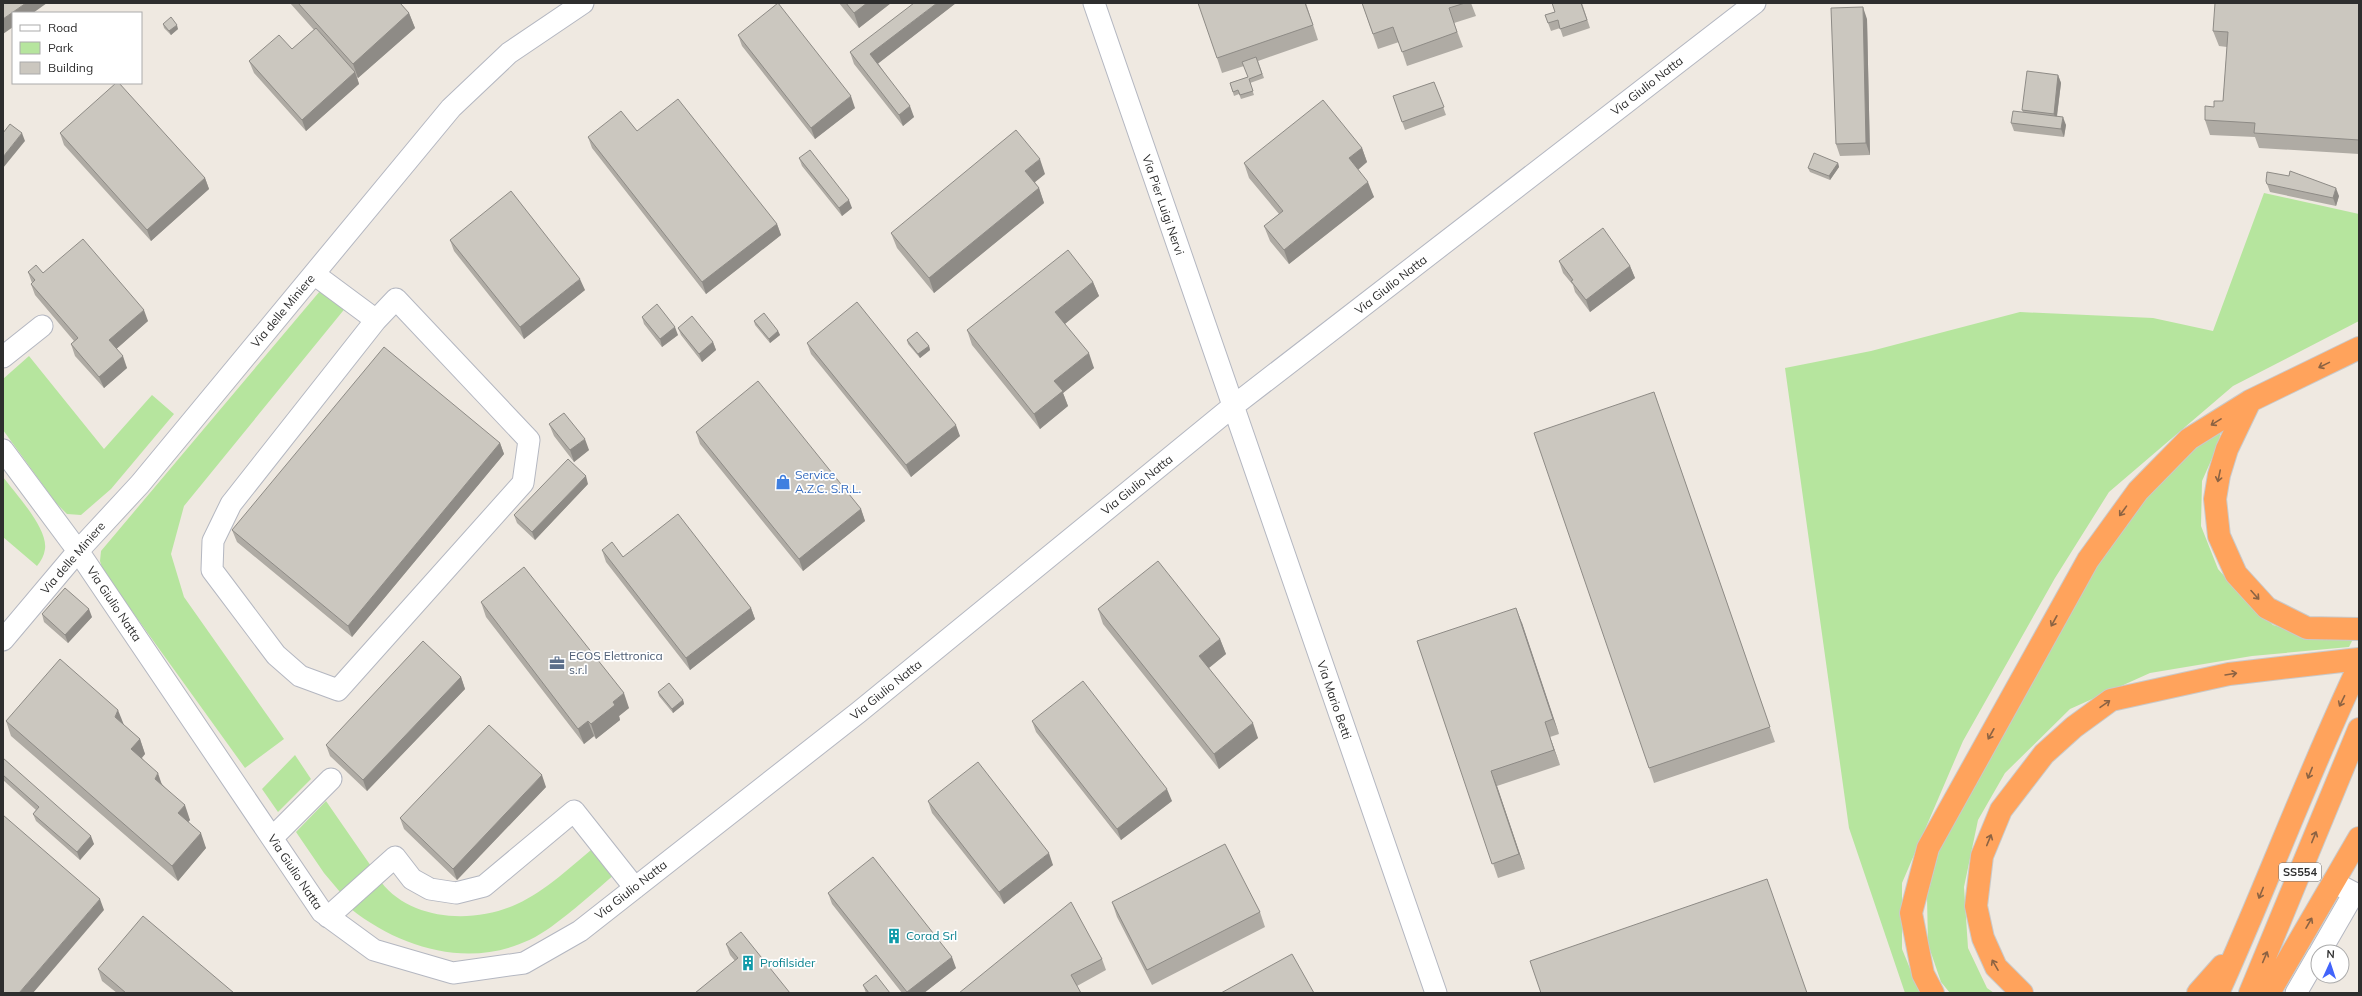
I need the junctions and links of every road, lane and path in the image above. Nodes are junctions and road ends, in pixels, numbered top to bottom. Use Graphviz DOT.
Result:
graph roads {
  1 [pos="583,3"];
  2 [pos="1094,3"];
  3 [pos="1755,3"];
  4 [pos="314,274"];
  5 [pos="376,320"];
  6 [pos="42,326"];
  7 [pos="2359,348"];
  8 [pos="3,357"];
  9 [pos="2250,401"];
  10 [pos="1232,407"];
  11 [pos="3,450"];
  12 [pos="78,551"];
  13 [pos="2359,629"];
  14 [pos="3,640"];
  15 [pos="2359,659"];
  16 [pos="2359,666"];
  17 [pos="2359,728"];
  18 [pos="331,779"];
  19 [pos="272,838"];
  20 [pos="2359,838"];
  21 [pos="2333,882"];
  22 [pos="635,888"];
  23 [pos="328,917"];
  24 [pos="2241,942"];
  25 [pos="2325,944"];
  26 [pos="2310,969"];
  27 [pos="1436,993"];
  28 [pos="1933,993"];
  29 [pos="2022,993"];
  30 [pos="2198,993"];
  31 [pos="2218,993"];
  32 [pos="2250,993"];
  33 [pos="2268,993"];
  34 [pos="2296,993"];
  1 -- 4 [label="street, Via delle Miniere"];
  2 -- 10 [label="street, Via Pier Luigi Nervi"];
  3 -- 10 [label="street, Via Giulio Natta"];
  4 -- 5 [label="street"];
  4 -- 12 [label="street, Via delle Miniere"];
  5 -- 5 [label="street"];
  6 -- 8 [label="street"];
  7 -- 9 [label="highway, one-way"];
  9 -- 13 [label="highway, one-way"];
  9 -- 28 [label="highway, one-way"];
  10 -- 22 [label="street, Via Giulio Natta"];
  10 -- 27 [label="street, Via Mario Betti"];
  11 -- 12 [label="street, Via Giulio Natta"];
  12 -- 14 [label="street, Via delle Miniere"];
  12 -- 19 [label="street, Via Giulio Natta"];
  29 -- 15 [label="highway, one-way"];
  16 -- 24 [label="highway, SS554, one-way"];
  32 -- 17 [label="highway, SS554, one-way"];
  18 -- 19 [label="street"];
  19 -- 23 [label="street, Via Giulio Natta"];
  20 -- 21 [label="highway"];
  21 -- 25 [label="street"];
  33 -- 21 [label="highway, one-way"];
  22 -- 23 [label="street, Via Giulio Natta"];
  22 -- 23 [label="street"];
  24 -- 30 [label="highway"];
  24 -- 31 [label="highway, SS554"];
  26 -- 34 [label="street"];
}
